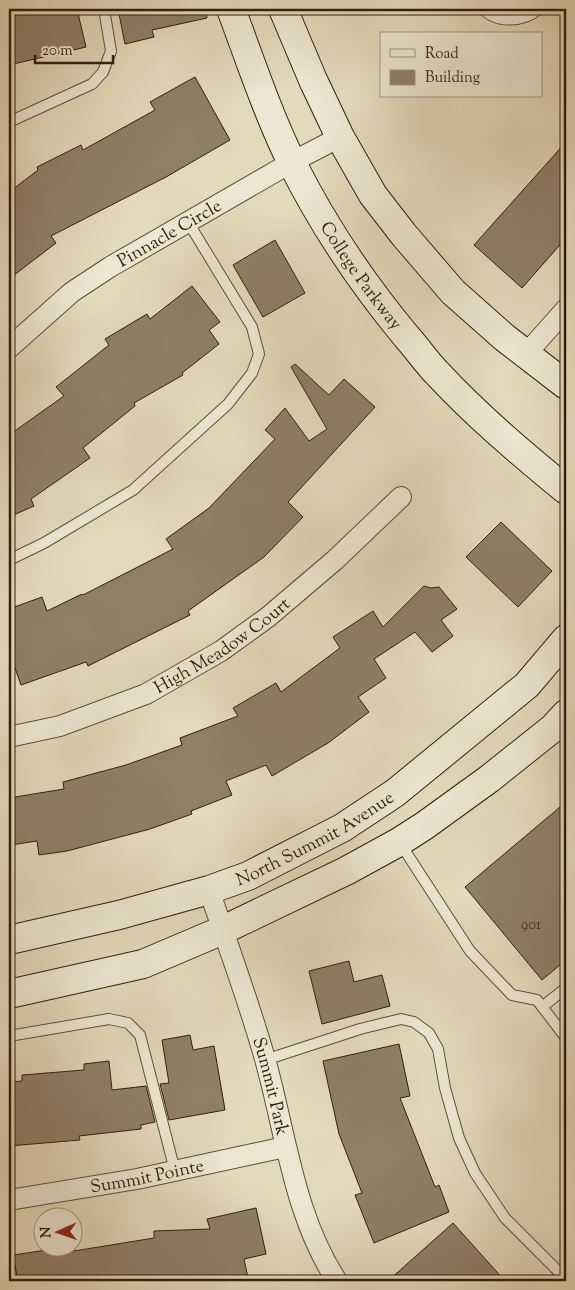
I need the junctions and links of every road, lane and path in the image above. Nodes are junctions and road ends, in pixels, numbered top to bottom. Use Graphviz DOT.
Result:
graph roads {
  1 [pos="104,9"];
  2 [pos="231,9"];
  3 [pos="283,9"];
  4 [pos="482,9"];
  5 [pos="539,9"];
  6 [pos="9,122"];
  7 [pos="340,137"];
  8 [pos="292,162"];
  9 [pos="188,222"];
  10 [pos="566,308"];
  11 [pos="9,348"];
  12 [pos="526,354"];
  13 [pos="566,385"];
  14 [pos="566,490"];
  15 [pos="401,497"];
  16 [pos="9,560"];
  17 [pos="566,639"];
  18 [pos="566,714"];
  19 [pos="9,737"];
  20 [pos="399,842"];
  21 [pos="209,890"];
  22 [pos="223,930"];
  23 [pos="9,940"];
  24 [pos="566,988"];
  25 [pos="9,994"];
  26 [pos="542,1007"];
  27 [pos="9,1036"];
  28 [pos="566,1038"];
  29 [pos="265,1060"];
  30 [pos="285,1147"];
  31 [pos="174,1171"];
  32 [pos="9,1200"];
  33 [pos="566,1279"];
  34 [pos="338,1281"];
  1 -- 6 [label="lane"];
  2 -- 8 [label="main road, College Parkway"];
  3 -- 7 [label="main road"];
  4 -- 5 [label="lane"];
  7 -- 8 [label="street, Pinnacle Circle"];
  7 -- 12 [label="main road"];
  8 -- 9 [label="street, Pinnacle Circle"];
  8 -- 14 [label="main road, College Parkway"];
  9 -- 11 [label="street, Pinnacle Circle"];
  9 -- 16 [label="lane"];
  10 -- 12 [label="street"];
  12 -- 13 [label="main road"];
  15 -- 19 [label="street, High Meadow Court"];
  17 -- 21 [label="main road, North Summit Avenue"];
  18 -- 20 [label="main road"];
  20 -- 22 [label="main road"];
  20 -- 26 [label="lane"];
  21 -- 22 [label="street, Summit Park"];
  21 -- 23 [label="main road, North Summit Avenue"];
  22 -- 25 [label="main road"];
  22 -- 29 [label="street, Summit Park"];
  24 -- 26 [label="lane"];
  26 -- 28 [label="lane"];
  27 -- 31 [label="lane"];
  29 -- 30 [label="street, Summit Park"];
  29 -- 33 [label="lane"];
  30 -- 31 [label="street, Summit Pointe"];
  30 -- 34 [label="street, Summit Park"];
  31 -- 32 [label="street, Summit Pointe"];
}
